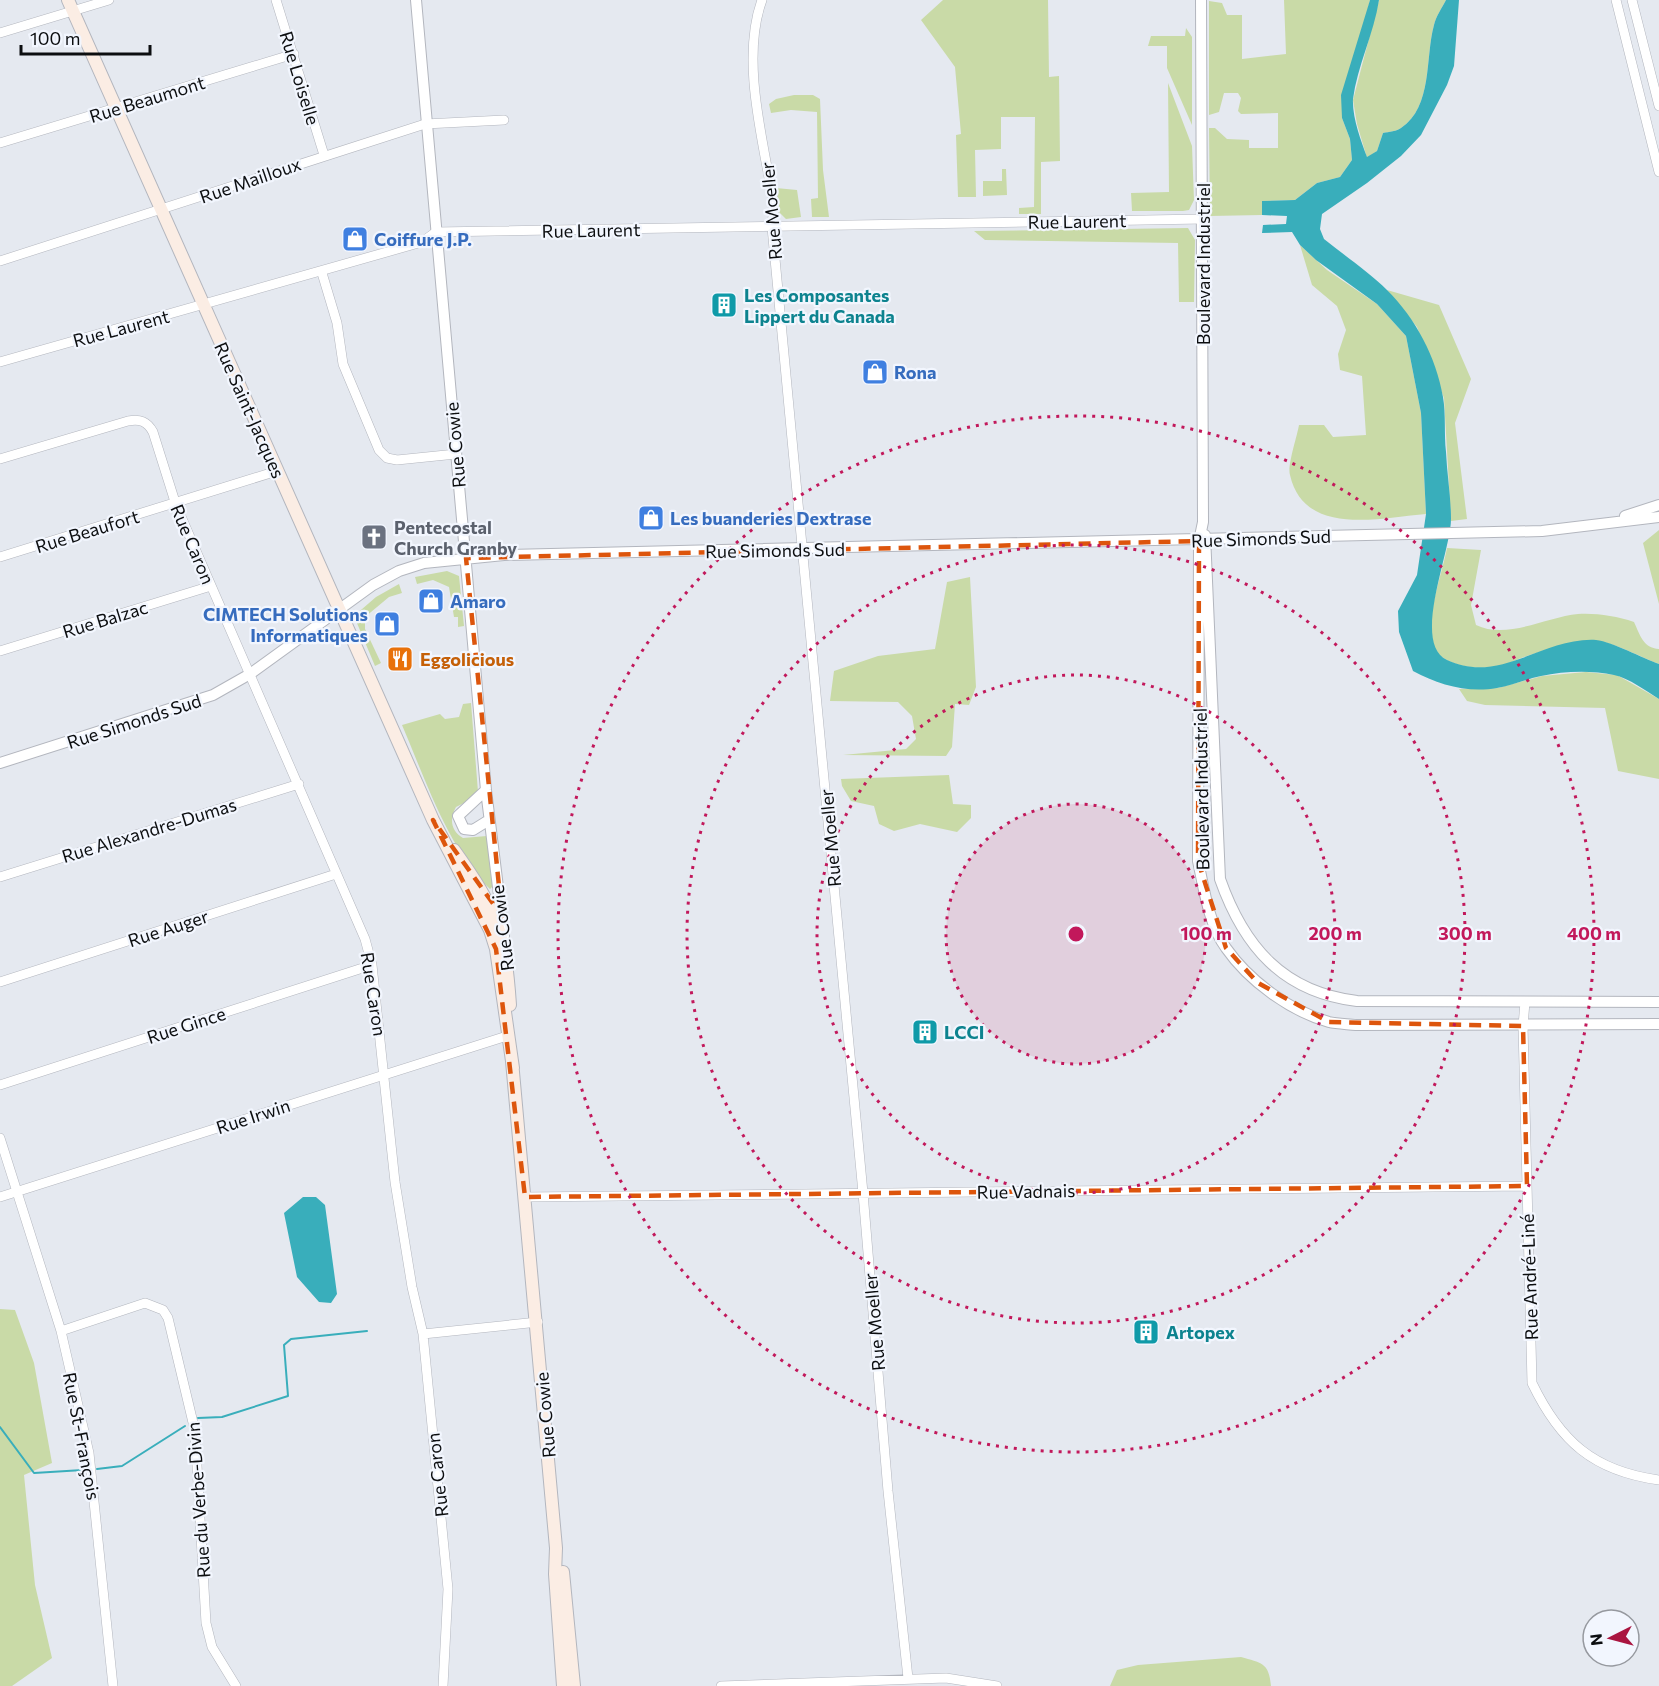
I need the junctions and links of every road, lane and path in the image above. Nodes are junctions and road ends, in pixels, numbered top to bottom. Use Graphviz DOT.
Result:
graph roads {
  1 [pos="109,0"];
  2 [pos="276,0"];
  3 [pos="416,0"];
  4 [pos="762,0"];
  5 [pos="1201,0"];
  6 [pos="1616,0"];
  7 [pos="1632,0"];
  8 [pos="70,5"];
  9 [pos="0,33"];
  10 [pos="294,54"];
  11 [pos="1647,61"];
  12 [pos="1632,64"];
  13 [pos="1659,106"];
  14 [pos="115,109"];
  15 [pos="504,120"];
  16 [pos="425,124"];
  17 [pos="0,143"];
  18 [pos="324,155"];
  19 [pos="1659,170"];
  20 [pos="160,211"];
  21 [pos="1203,219"];
  22 [pos="772,227"];
  23 [pos="436,232"];
  24 [pos="0,261"];
  25 [pos="322,273"];
  26 [pos="203,306"];
  27 [pos="0,362"];
  28 [pos="456,454"];
  29 [pos="0,459"];
  30 [pos="277,471"];
  31 [pos="176,505"];
  32 [pos="1659,505"];
  33 [pos="1659,517"];
  34 [pos="1599,524"];
  35 [pos="1203,540"];
  36 [pos="804,550"];
  37 [pos="0,557"];
  38 [pos="466,558"];
  39 [pos="211,586"];
  40 [pos="339,612"];
  41 [pos="0,651"];
  42 [pos="250,674"];
  43 [pos="0,763"];
  44 [pos="299,784"];
  45 [pos="486,790"];
  46 [pos="432,820"];
  47 [pos="489,820"];
  48 [pos="336,874"];
  49 [pos="0,877"];
  50 [pos="505,945"];
  51 [pos="372,965"];
  52 [pos="0,982"];
  53 [pos="1525,1002"];
  54 [pos="1659,1002"];
  55 [pos="1659,1024"];
  56 [pos="1523,1026"];
  57 [pos="507,1036"];
  58 [pos="513,1068"];
  59 [pos="385,1074"];
  60 [pos="0,1085"];
  61 [pos="0,1138"];
  62 [pos="1527,1186"];
  63 [pos="18,1191"];
  64 [pos="863,1193"];
  65 [pos="0,1197"];
  66 [pos="525,1197"];
  67 [pos="538,1322"];
  68 [pos="61,1331"];
  69 [pos="423,1334"];
  70 [pos="1659,1480"];
  71 [pos="556,1548"];
  72 [pos="908,1678"];
  73 [pos="113,1686"];
  74 [pos="236,1686"];
  75 [pos="443,1686"];
  76 [pos="562,1686"];
  77 [pos="573,1686"];
  78 [pos="721,1686"];
  79 [pos="997,1686"];
  1 -- 8 [label="street"];
  2 -- 10 [label="street, Rue Loiselle"];
  3 -- 16 [label="street, Rue Cowie"];
  4 -- 22 [label="street, Rue Moeller"];
  5 -- 21 [label="street, Boulevard Industriel"];
  6 -- 12 [label="street"];
  7 -- 11 [label="street"];
  8 -- 9 [label="street"];
  8 -- 14 [label="main road, Rue Saint-Jacques"];
  10 -- 14 [label="street, Rue Beaumont"];
  10 -- 18 [label="street, Rue Loiselle"];
  11 -- 12 [label="street"];
  11 -- 13 [label="street"];
  12 -- 19 [label="street"];
  14 -- 17 [label="street, Rue Beaumont"];
  14 -- 20 [label="main road, Rue Saint-Jacques"];
  15 -- 16 [label="street, Rue Mailloux"];
  16 -- 18 [label="street, Rue Mailloux"];
  16 -- 23 [label="street, Rue Cowie"];
  18 -- 20 [label="street, Rue Mailloux"];
  20 -- 24 [label="street, Rue Mailloux"];
  20 -- 26 [label="main road, Rue Saint-Jacques"];
  21 -- 22 [label="street, Rue Laurent"];
  21 -- 35 [label="street, Boulevard Industriel"];
  22 -- 23 [label="street, Rue Laurent"];
  22 -- 36 [label="street, Rue Moeller"];
  23 -- 25 [label="street, Rue Laurent"];
  23 -- 28 [label="street, Rue Cowie"];
  25 -- 26 [label="street, Rue Laurent"];
  25 -- 28 [label="street"];
  26 -- 27 [label="street, Rue Laurent"];
  26 -- 30 [label="main road, Rue Saint-Jacques"];
  28 -- 38 [label="street, Rue Cowie"];
  29 -- 31 [label="street, Rue Caron"];
  30 -- 31 [label="street, Rue Beaufort"];
  30 -- 40 [label="main road, Rue Saint-Jacques"];
  31 -- 37 [label="street, Rue Beaufort"];
  31 -- 39 [label="street, Rue Caron"];
  32 -- 34 [label="street, Rue Simonds Sud"];
  33 -- 34 [label="street, Rue Simonds Sud"];
  34 -- 35 [label="street, Rue Simonds Sud"];
  35 -- 36 [label="street, Rue Simonds Sud"];
  35 -- 53 [label="street, Boulevard Industriel"];
  35 -- 56 [label="street, Boulevard Industriel"];
  36 -- 38 [label="street, Rue Simonds Sud"];
  36 -- 64 [label="street, Rue Moeller"];
  38 -- 40 [label="street, Rue Simonds Sud"];
  38 -- 45 [label="street, Rue Cowie"];
  39 -- 41 [label="street, Rue Balzac"];
  39 -- 42 [label="street, Rue Caron"];
  40 -- 42 [label="street, Rue Simonds Sud"];
  40 -- 46 [label="main road, Rue Saint-Jacques"];
  42 -- 43 [label="street, Rue Simonds Sud"];
  42 -- 44 [label="street, Rue Caron"];
  44 -- 48 [label="street, Rue Caron"];
  44 -- 49 [label="street, Rue Alexandre-Dumas"];
  45 -- 47 [label="street, Rue Cowie"];
  45 -- 47 [label="street"];
  46 -- 50 [label="main road, Rue Saint-Jacques"];
  46 -- 57 [label="main road, Rue Saint-Jacques"];
  47 -- 50 [label="street, Rue Cowie"];
  48 -- 51 [label="street, Rue Caron"];
  48 -- 52 [label="street, Rue Auger"];
  50 -- 58 [label="main road, Rue Cowie"];
  51 -- 59 [label="street, Rue Caron"];
  51 -- 60 [label="street, Rue Gince"];
  53 -- 54 [label="street, Boulevard Industriel"];
  53 -- 56 [label="street, Rue André-Liné"];
  55 -- 56 [label="street, Boulevard Industriel"];
  56 -- 62 [label="street, Rue André-Liné"];
  57 -- 58 [label="main road, Rue Cowie"];
  57 -- 59 [label="street, Rue Irwin"];
  58 -- 66 [label="main road, Rue Cowie"];
  59 -- 63 [label="street, Rue Irwin"];
  59 -- 69 [label="street, Rue Caron"];
  61 -- 63 [label="street, Rue St-François"];
  62 -- 64 [label="street, Rue Vadnais"];
  62 -- 70 [label="street, Rue André-Liné"];
  63 -- 65 [label="street, Rue Irwin"];
  63 -- 68 [label="street, Rue St-François"];
  64 -- 66 [label="street, Rue Vadnais"];
  64 -- 72 [label="street, Rue Moeller"];
  66 -- 67 [label="main road, Rue Cowie"];
  67 -- 69 [label="street"];
  67 -- 71 [label="main road, Rue Cowie"];
  68 -- 73 [label="street, Rue St-François"];
  68 -- 74 [label="street, Rue du Verbe-Divin"];
  69 -- 75 [label="street, Rue Caron"];
  71 -- 76 [label="main road, Rue Cowie"];
  71 -- 77 [label="main road, Rue Cowie"];
  72 -- 78 [label="street"];
  72 -- 79 [label="street"];
}
